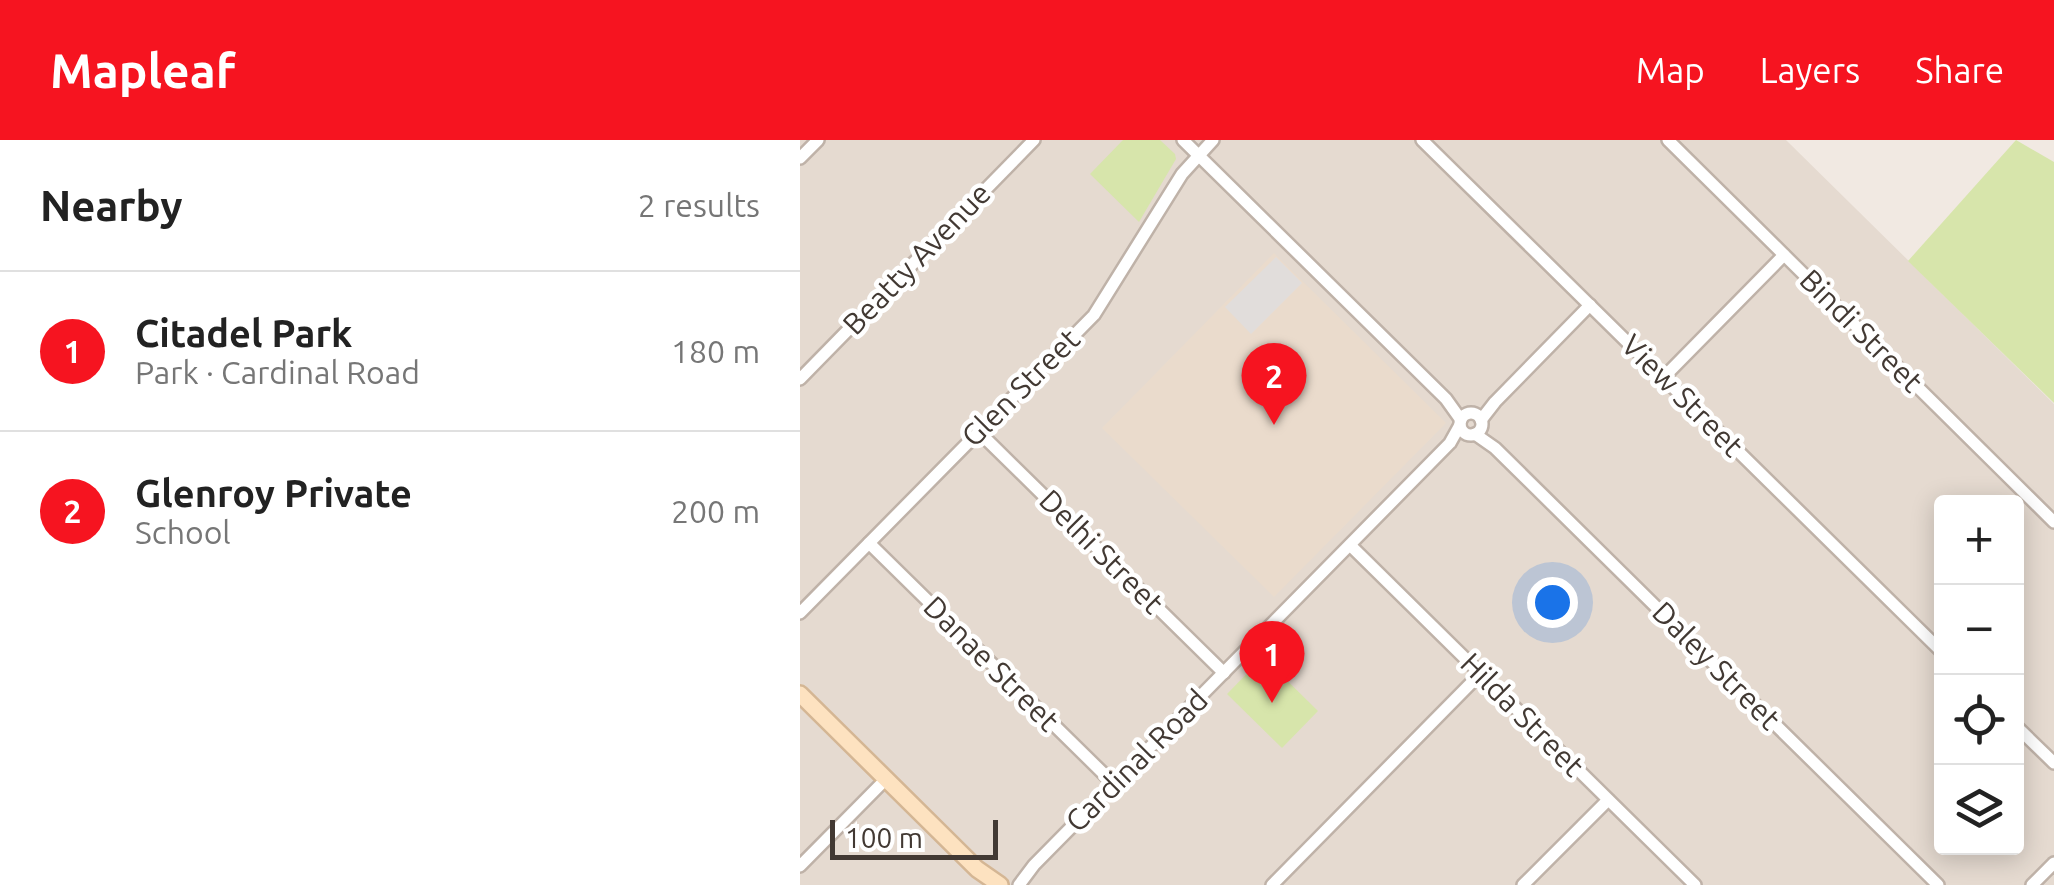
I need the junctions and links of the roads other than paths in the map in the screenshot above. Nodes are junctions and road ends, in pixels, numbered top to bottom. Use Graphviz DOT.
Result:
graph roads {
  1 [pos="818,140"];
  2 [pos="1034,140"];
  3 [pos="1183,140"];
  4 [pos="1213,140"];
  5 [pos="1422,140"];
  6 [pos="1668,140"];
  7 [pos="1198,155"];
  8 [pos="800,158"];
  9 [pos="1784,255"];
  10 [pos="1590,305"];
  11 [pos="1663,378"];
  12 [pos="800,379"];
  13 [pos="1471,424"];
  14 [pos="978,431"];
  15 [pos="2054,522"];
  16 [pos="869,543"];
  17 [pos="1350,546"];
  18 [pos="800,613"];
  19 [pos="1934,644"];
  20 [pos="1224,673"];
  21 [pos="1480,674"];
  22 [pos="800,694"];
  23 [pos="2024,734"];
  24 [pos="2054,763"];
  25 [pos="886,778"];
  26 [pos="1114,784"];
  27 [pos="1608,800"];
  28 [pos="2054,863"];
  29 [pos="1034,865"];
  30 [pos="800,866"];
  31 [pos="977,869"];
  32 [pos="987,885"];
  33 [pos="1003,885"];
  34 [pos="1019,885"];
  35 [pos="1272,885"];
  36 [pos="1524,885"];
  37 [pos="1694,885"];
  38 [pos="1938,885"];
  39 [pos="2032,885"];
  1 -- 8 [label="street"];
  2 -- 12 [label="street, Beatty Avenue"];
  3 -- 7 [label="street, Daley Street"];
  4 -- 7 [label="street, Glen Street"];
  5 -- 10 [label="street, View Street"];
  6 -- 9 [label="street, Bindi Street"];
  7 -- 13 [label="street, Daley Street"];
  7 -- 14 [label="street, Glen Street"];
  9 -- 11 [label="street"];
  9 -- 15 [label="street, Bindi Street"];
  10 -- 11 [label="street, View Street"];
  10 -- 13 [label="street, Cardinal Road"];
  11 -- 19 [label="street, View Street"];
  13 -- 17 [label="street, Cardinal Road"];
  13 -- 38 [label="street, Daley Street"];
  14 -- 16 [label="street, Glen Street"];
  14 -- 20 [label="street, Delhi Street"];
  16 -- 18 [label="street, Glen Street"];
  16 -- 26 [label="street, Danae Street"];
  17 -- 20 [label="street, Cardinal Road"];
  17 -- 21 [label="street, Hilda Street"];
  20 -- 26 [label="street, Cardinal Road"];
  21 -- 27 [label="street, Hilda Street"];
  21 -- 35 [label="street"];
  22 -- 25 [label="street"];
  23 -- 24 [label="street"];
  25 -- 30 [label="street"];
  25 -- 31 [label="street"];
  26 -- 29 [label="street, Cardinal Road"];
  27 -- 36 [label="street"];
  27 -- 37 [label="street, Hilda Street"];
  28 -- 39 [label="street"];
  29 -- 33 [label="street, Cardinal Road"];
  29 -- 34 [label="street, Cardinal Road"];
  31 -- 32 [label="street"];
  31 -- 33 [label="street"];
}
